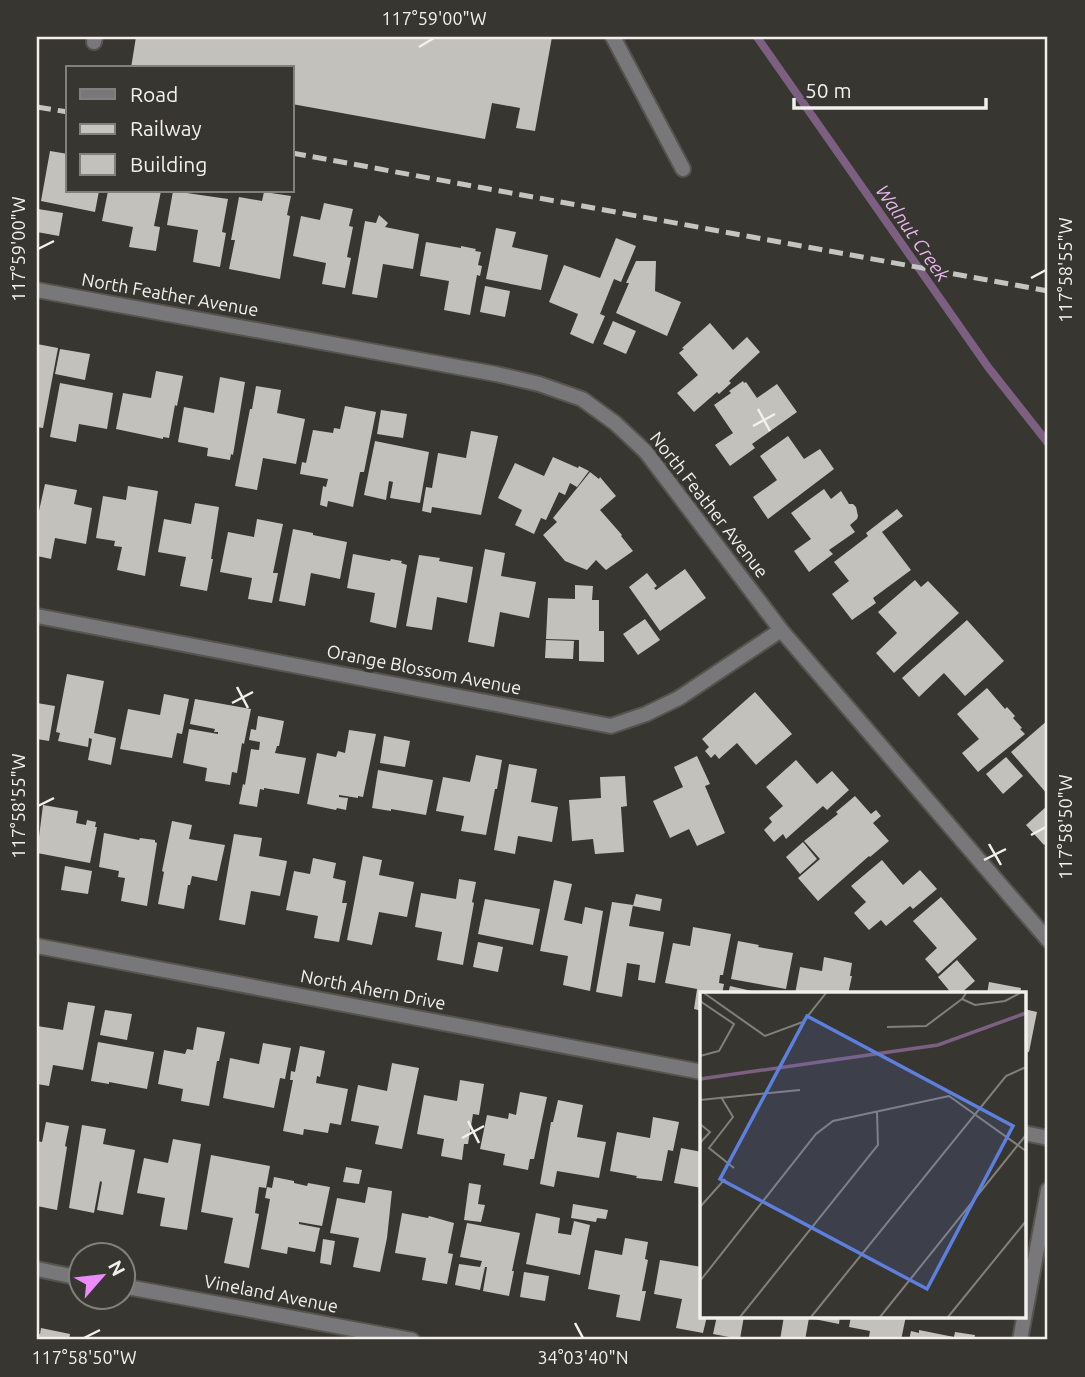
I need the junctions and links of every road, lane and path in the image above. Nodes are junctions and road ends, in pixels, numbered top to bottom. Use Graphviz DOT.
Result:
graph roads {
  1 [pos="613,37"];
  2 [pos="683,169"];
  3 [pos="37,290"];
  4 [pos="37,616"];
  5 [pos="781,630"];
  6 [pos="1048,940"];
  7 [pos="37,946"];
  8 [pos="700,1072"];
  9 [pos="1026,1133"];
  10 [pos="1048,1138"];
  11 [pos="1048,1190"];
  12 [pos="37,1269"];
  13 [pos="66,1275"];
  14 [pos="136,1289"];
  15 [pos="1026,1308"];
  16 [pos="1024,1318"];
  17 [pos="412,1340"];
  18 [pos="1020,1340"];
  1 -- 2 [label="street"];
  3 -- 5 [label="street, North Feather Avenue"];
  4 -- 5 [label="street, Orange Blossom Avenue"];
  5 -- 6 [label="street, North Feather Avenue"];
  7 -- 8 [label="street, North Ahern Drive"];
  9 -- 10 [label="street"];
  11 -- 15 [label="street"];
  12 -- 13 [label="street"];
  14 -- 17 [label="street, Vineland Avenue"];
  16 -- 18 [label="street"];
}
